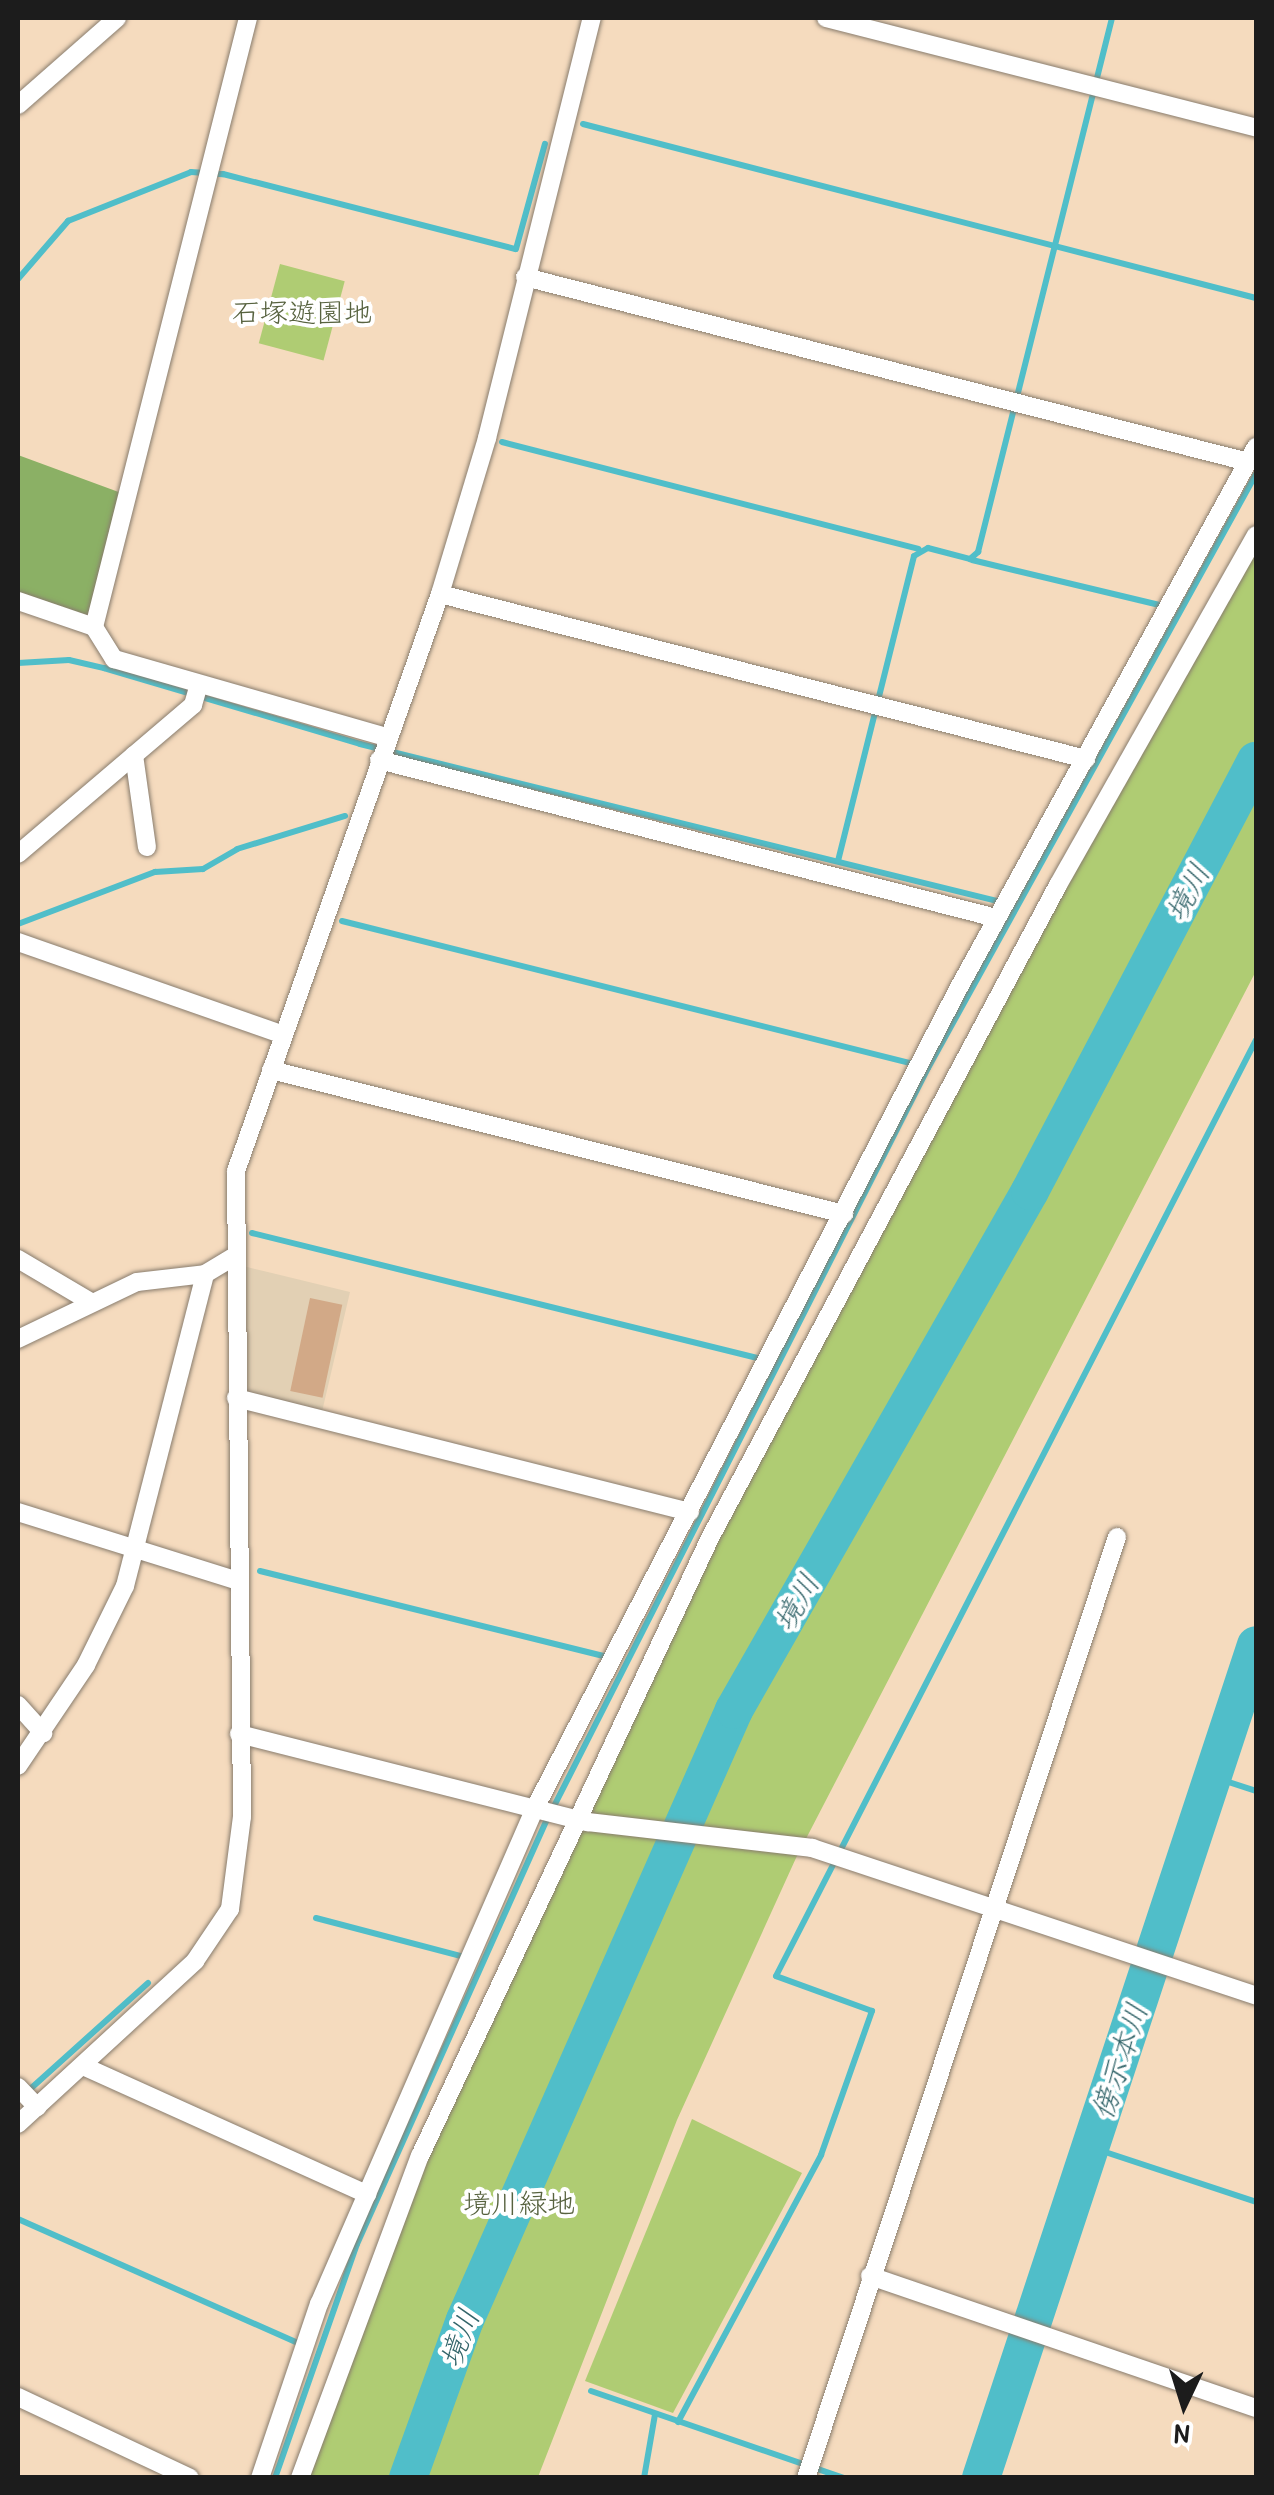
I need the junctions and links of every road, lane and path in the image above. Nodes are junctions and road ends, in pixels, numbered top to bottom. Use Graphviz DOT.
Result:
graph roads {
  1 [pos="118,18"];
  2 [pos="248,18"];
  3 [pos="592,18"];
  4 [pos="826,18"];
  5 [pos="18,105"];
  6 [pos="1256,128"];
  7 [pos="526,277"];
  8 [pos="1252,455"];
  9 [pos="1256,535"];
  10 [pos="440,594"];
  11 [pos="18,601"];
  12 [pos="94,627"];
  13 [pos="199,684"];
  14 [pos="386,737"];
  15 [pos="134,755"];
  16 [pos="1086,759"];
  17 [pos="379,760"];
  18 [pos="146,847"];
  19 [pos="18,854"];
  20 [pos="996,918"];
  21 [pos="18,942"];
  22 [pos="282,1035"];
  23 [pos="271,1070"];
  24 [pos="844,1214"];
  25 [pos="232,1258"];
  26 [pos="18,1259"];
  27 [pos="204,1274"];
  28 [pos="89,1301"];
  29 [pos="18,1340"];
  30 [pos="236,1398"];
  31 [pos="18,1512"];
  32 [pos="690,1512"];
  33 [pos="1116,1538"];
  34 [pos="136,1548"];
  35 [pos="238,1580"];
  36 [pos="18,1705"];
  37 [pos="43,1733"];
  38 [pos="238,1734"];
  39 [pos="18,1766"];
  40 [pos="535,1808"];
  41 [pos="577,1819"];
  42 [pos="994,1909"];
  43 [pos="1256,1996"];
  44 [pos="83,2066"];
  45 [pos="18,2087"];
  46 [pos="37,2107"];
  47 [pos="18,2124"];
  48 [pos="368,2194"];
  49 [pos="870,2276"];
  50 [pos="18,2397"];
  51 [pos="1256,2408"];
  52 [pos="190,2478"];
  53 [pos="260,2478"];
  54 [pos="300,2478"];
  55 [pos="806,2478"];
  1 -- 5 [label="street"];
  2 -- 12 [label="street"];
  3 -- 7 [label="street"];
  4 -- 6 [label="street"];
  7 -- 8 [label="street"];
  7 -- 10 [label="street"];
  8 -- 16 [label="street"];
  9 -- 41 [label="street"];
  10 -- 14 [label="street"];
  10 -- 16 [label="street"];
  11 -- 12 [label="street"];
  12 -- 13 [label="street"];
  13 -- 14 [label="street"];
  13 -- 15 [label="street"];
  14 -- 17 [label="street"];
  15 -- 18 [label="street"];
  15 -- 19 [label="street"];
  16 -- 20 [label="street"];
  17 -- 20 [label="street"];
  17 -- 22 [label="street"];
  20 -- 24 [label="street"];
  21 -- 22 [label="street"];
  22 -- 23 [label="street"];
  23 -- 24 [label="street"];
  23 -- 25 [label="street"];
  24 -- 32 [label="street"];
  25 -- 27 [label="street"];
  25 -- 30 [label="street"];
  26 -- 28 [label="street"];
  27 -- 28 [label="street"];
  27 -- 34 [label="street"];
  28 -- 29 [label="street"];
  30 -- 32 [label="street"];
  30 -- 35 [label="street"];
  31 -- 34 [label="street"];
  32 -- 40 [label="street"];
  33 -- 42 [label="street"];
  34 -- 35 [label="street"];
  34 -- 37 [label="street"];
  35 -- 38 [label="street"];
  36 -- 37 [label="street"];
  37 -- 39 [label="street"];
  38 -- 40 [label="street"];
  38 -- 44 [label="street"];
  40 -- 41 [label="street"];
  40 -- 48 [label="street"];
  41 -- 42 [label="street"];
  41 -- 54 [label="street"];
  42 -- 43 [label="street"];
  42 -- 49 [label="street"];
  44 -- 46 [label="street"];
  44 -- 48 [label="street"];
  45 -- 46 [label="street"];
  46 -- 47 [label="street"];
  48 -- 53 [label="street"];
  49 -- 51 [label="street"];
  49 -- 55 [label="street"];
  50 -- 52 [label="street"];
}
